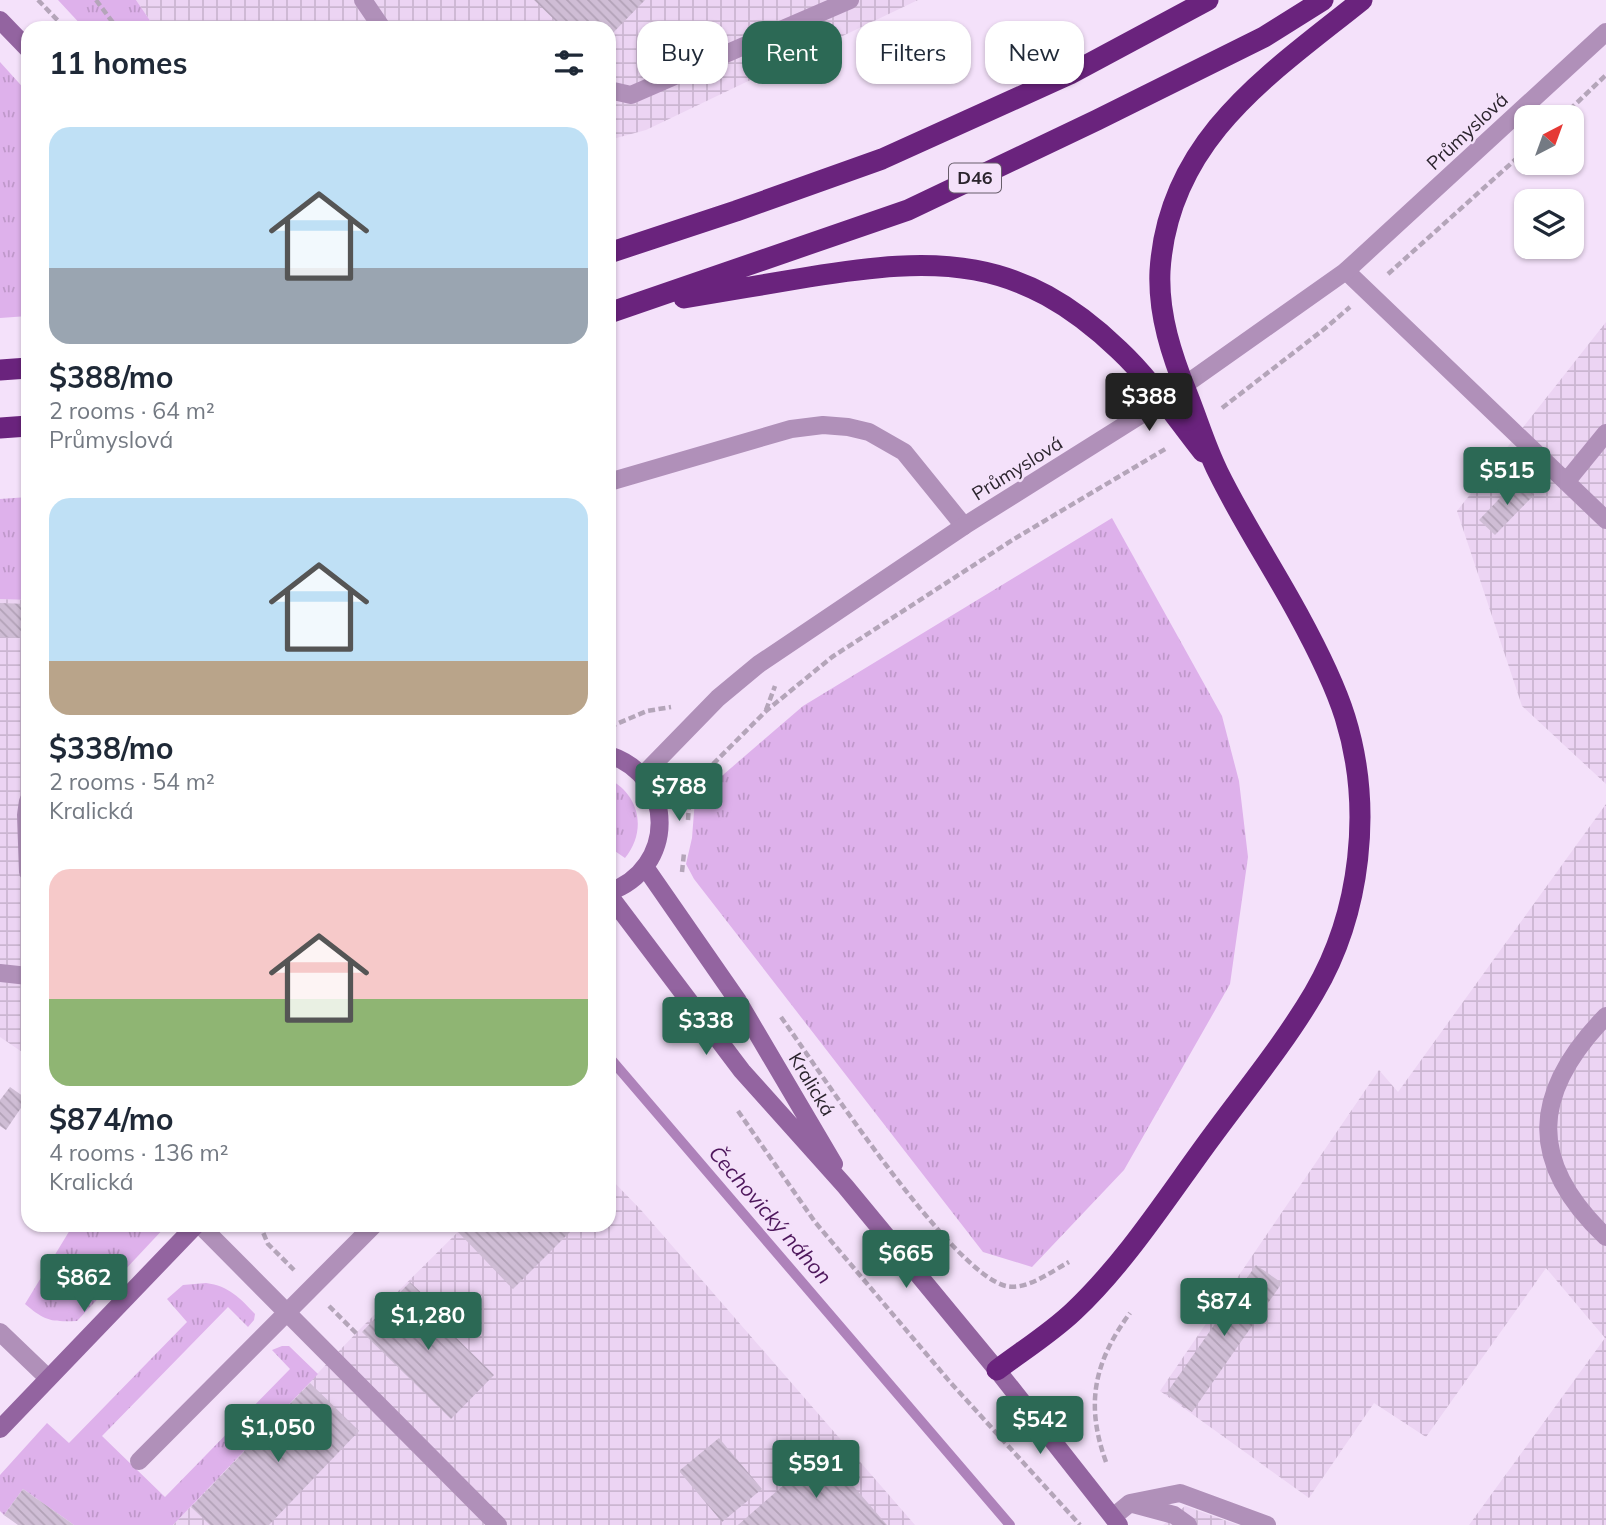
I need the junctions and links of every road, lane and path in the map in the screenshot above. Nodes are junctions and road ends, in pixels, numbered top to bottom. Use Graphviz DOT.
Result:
graph roads {
  1 [pos="38,0"];
  2 [pos="96,0"];
  3 [pos="363,0"];
  4 [pos="850,0"];
  5 [pos="1209,0"];
  6 [pos="1323,0"];
  7 [pos="1362,0"];
  8 [pos="0,20"];
  9 [pos="58,21"];
  10 [pos="112,21"];
  11 [pos="378,21"];
  12 [pos="1606,32"];
  13 [pos="21,42"];
  14 [pos="1606,75"];
  15 [pos="616,92"];
  16 [pos="1575,105"];
  17 [pos="616,251"];
  18 [pos="1346,271"];
  19 [pos="617,311"];
  20 [pos="0,358"];
  21 [pos="21,358"];
  22 [pos="21,368"];
  23 [pos="0,370"];
  24 [pos="21,426"];
  25 [pos="0,428"];
  26 [pos="1606,433"];
  27 [pos="1217,471"];
  28 [pos="616,480"];
  29 [pos="1566,482"];
  30 [pos="1606,520"];
  31 [pos="964,526"];
  32 [pos="647,711"];
  33 [pos="766,711"];
  34 [pos="616,724"];
  35 [pos="616,758"];
  36 [pos="642,775"];
  37 [pos="688,826"];
  38 [pos="686,844"];
  39 [pos="645,867"];
  40 [pos="683,878"];
  41 [pos="616,889"];
  42 [pos="616,902"];
  43 [pos="21,971"];
  44 [pos="0,973"];
  45 [pos="780,1016"];
  46 [pos="1606,1016"];
  47 [pos="738,1110"];
  48 [pos="845,1186"];
  49 [pos="191,1232"];
  50 [pos="205,1232"];
  51 [pos="367,1232"];
  52 [pos="1606,1237"];
  53 [pos="1069,1262"];
  54 [pos="287,1313"];
  55 [pos="1130,1313"];
  56 [pos="0,1332"];
  57 [pos="997,1370"];
  58 [pos="48,1378"];
  59 [pos="0,1429"];
  60 [pos="139,1461"];
  61 [pos="1130,1503"];
  62 [pos="1116,1521"];
  63 [pos="498,1525"];
  64 [pos="1080,1525"];
  65 [pos="1188,1525"];
  66 [pos="1266,1525"];
  1 -- 9 [label="path"];
  2 -- 10 [label="path"];
  3 -- 11 [label="street"];
  4 -- 15 [label="street"];
  5 -- 17 [label="highway"];
  6 -- 19 [label="highway, D46"];
  7 -- 27 [label="highway"];
  8 -- 13 [label="main road"];
  12 -- 18 [label="street, Průmyslová"];
  14 -- 16 [label="path"];
  18 -- 29 [label="street"];
  18 -- 31 [label="street, Průmyslová"];
  19 -- 27 [label="highway"];
  20 -- 21 [label="highway"];
  22 -- 23 [label="highway"];
  24 -- 25 [label="highway"];
  26 -- 29 [label="street"];
  27 -- 57 [label="highway"];
  28 -- 31 [label="street"];
  29 -- 30 [label="street"];
  31 -- 36 [label="street, Průmyslová"];
  32 -- 34 [label="path"];
  33 -- 37 [label="path"];
  35 -- 36 [label="main road"];
  36 -- 39 [label="main road"];
  38 -- 40 [label="path"];
  39 -- 41 [label="main road"];
  39 -- 48 [label="main road, Kralická"];
  42 -- 48 [label="main road, Kralická"];
  43 -- 44 [label="street"];
  45 -- 53 [label="path"];
  46 -- 52 [label="street"];
  47 -- 64 [label="path"];
  48 -- 57 [label="main road, Kralická"];
  49 -- 58 [label="main road"];
  50 -- 54 [label="street"];
  51 -- 54 [label="street"];
  54 -- 60 [label="street"];
  54 -- 63 [label="street"];
  55 -- 61 [label="path"];
  56 -- 58 [label="street"];
  57 -- 62 [label="main road, Kralická"];
  58 -- 59 [label="main road"];
  61 -- 62 [label="street"];
  61 -- 65 [label="street"];
  61 -- 66 [label="street"];
}
